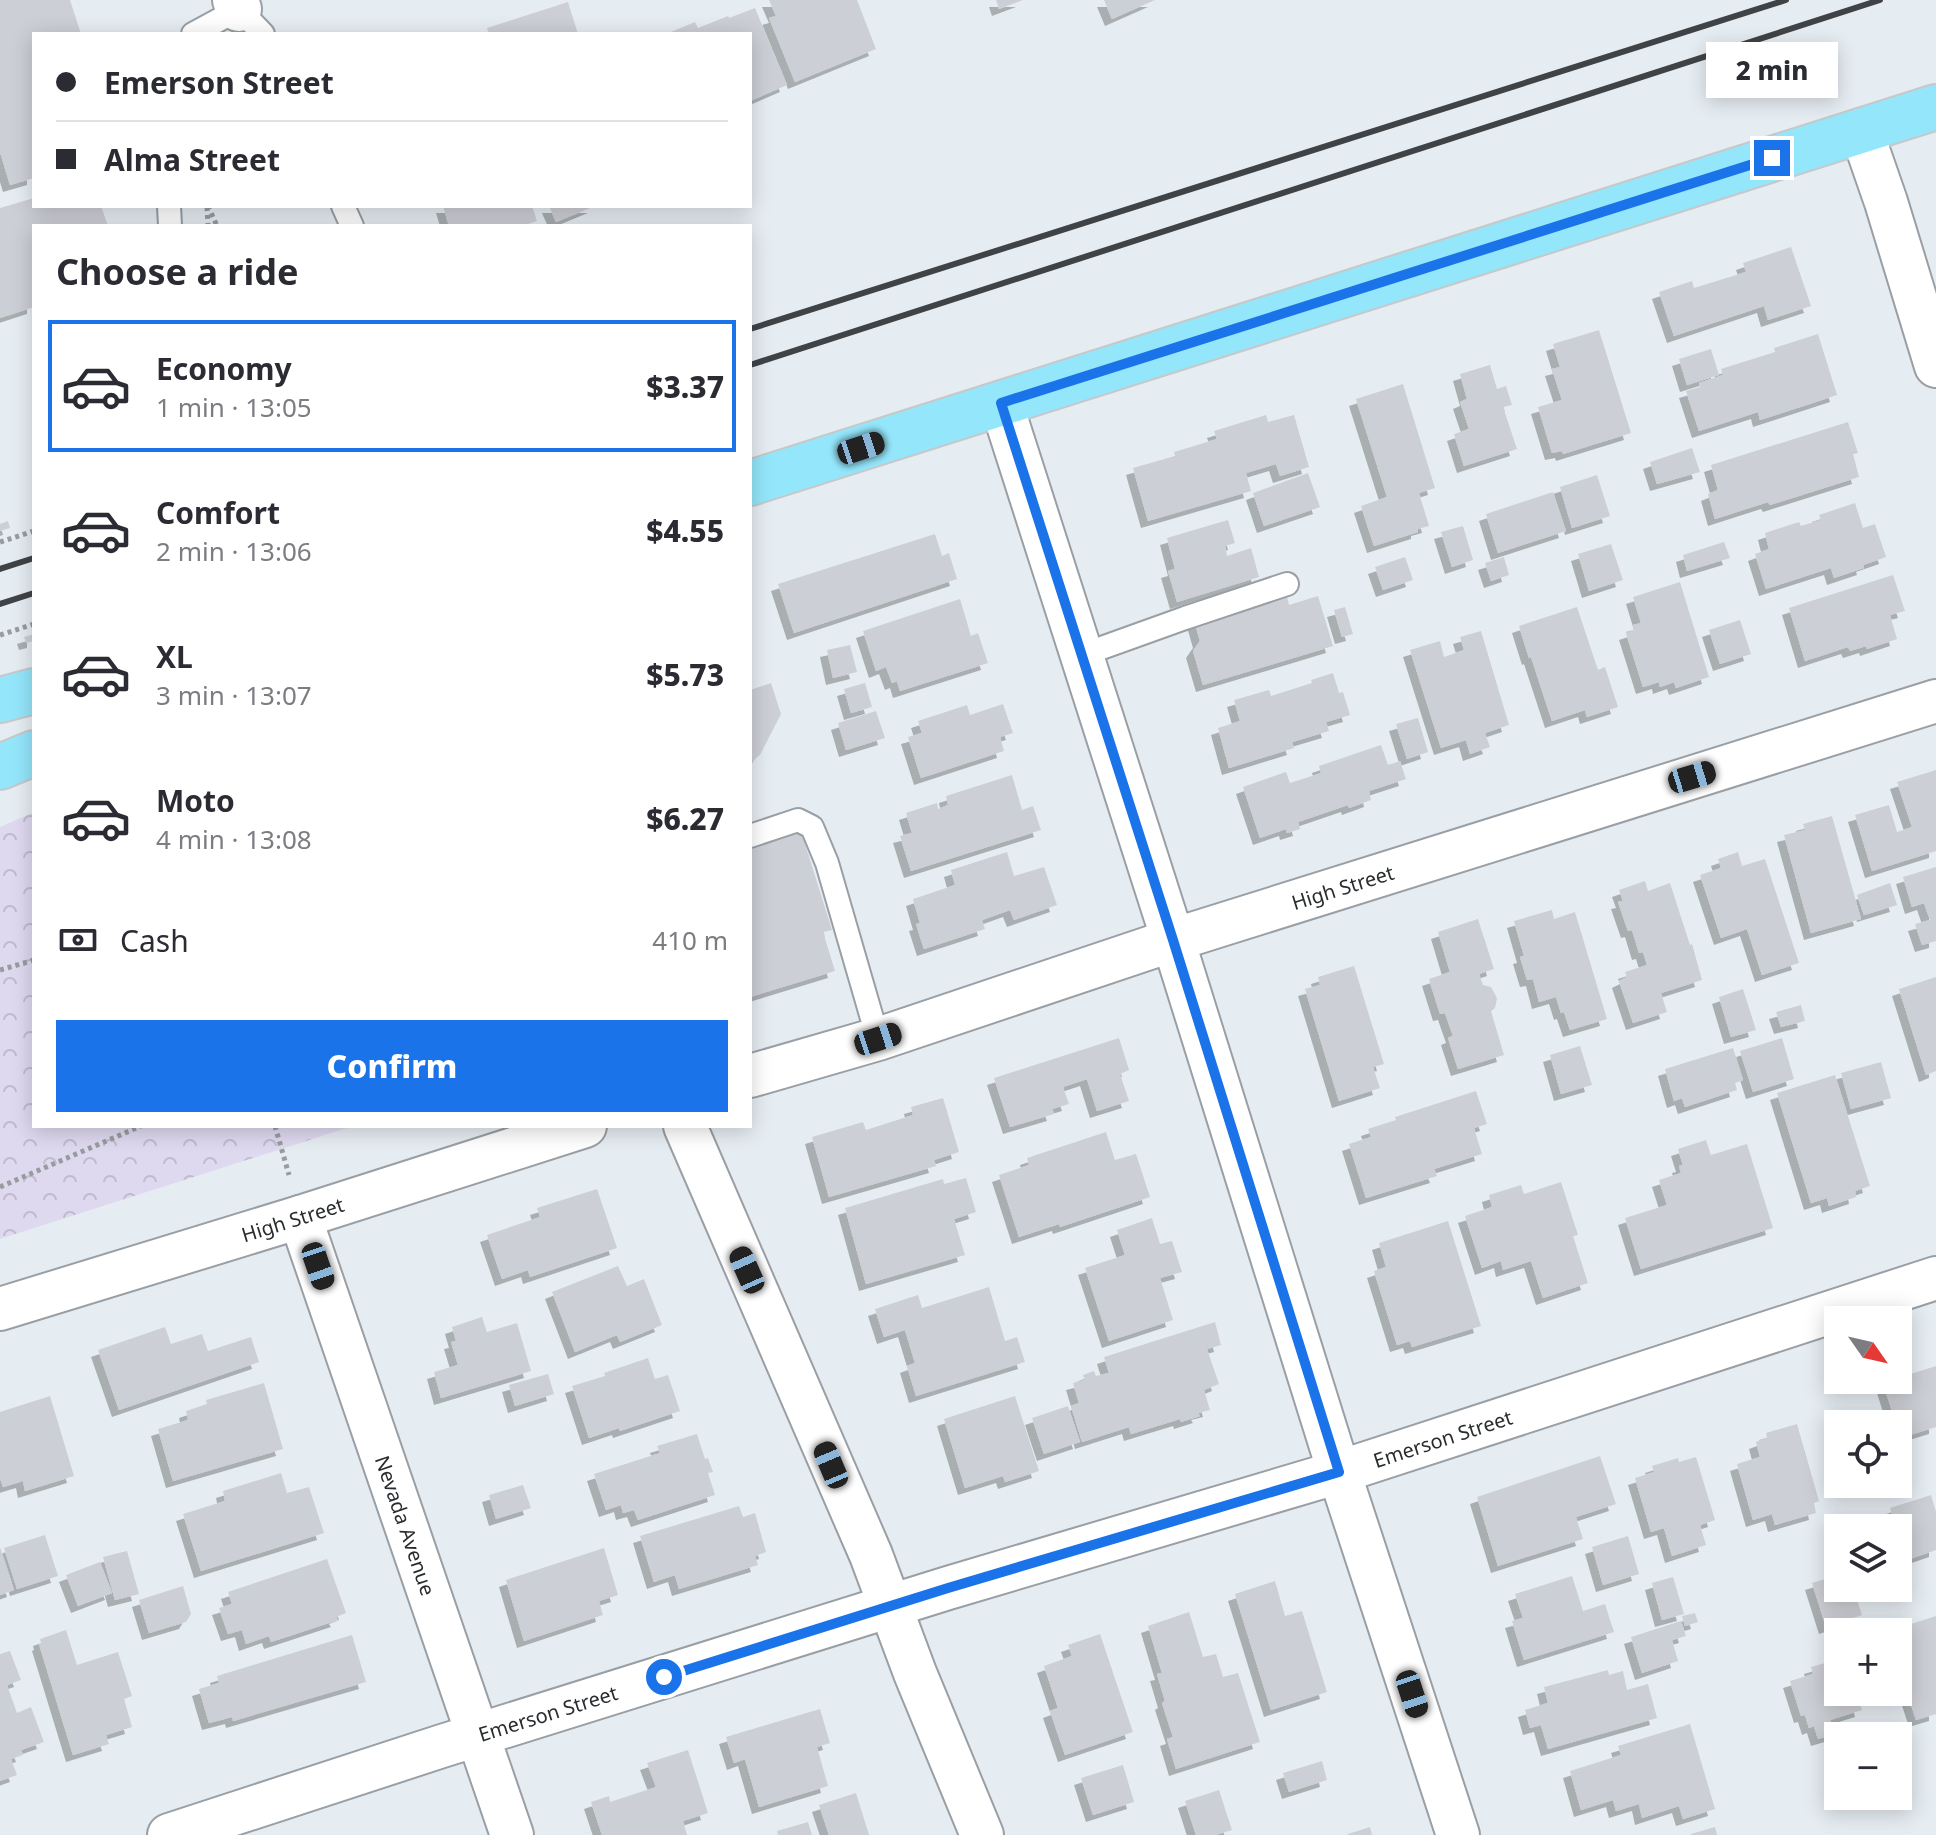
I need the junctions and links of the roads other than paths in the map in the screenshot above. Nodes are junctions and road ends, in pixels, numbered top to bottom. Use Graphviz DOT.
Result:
graph roads {
  1 [pos="249,11"];
  2 [pos="198,32"];
  3 [pos="1936,107"];
  4 [pos="1861,130"];
  5 [pos="1936,366"];
  6 [pos="1001,403"];
  7 [pos="752,482"];
  8 [pos="1287,584"];
  9 [pos="1082,655"];
  10 [pos="32,692"];
  11 [pos="0,700"];
  12 [pos="1936,701"];
  13 [pos="32,754"];
  14 [pos="0,767"];
  15 [pos="752,835"];
  16 [pos="1173,940"];
  17 [pos="878,1039"];
  18 [pos="752,1075"];
  19 [pos="579,1128"];
  20 [pos="686,1128"];
  21 [pos="300,1217"];
  22 [pos="1936,1278"];
  23 [pos="0,1309"];
  24 [pos="1339,1472"];
  25 [pos="891,1607"];
  26 [pos="479,1735"];
  27 [pos="169,1835"];
  28 [pos="512,1835"];
  29 [pos="982,1835"];
  30 [pos="1458,1835"];
  1 -- 2 [label="lane"];
  3 -- 4 [label="main road"];
  4 -- 5 [label="street"];
  4 -- 6 [label="main road"];
  6 -- 7 [label="main road"];
  6 -- 9 [label="street"];
  8 -- 9 [label="lane"];
  9 -- 16 [label="street"];
  10 -- 11 [label="main road"];
  12 -- 16 [label="street, High Street"];
  13 -- 14 [label="main road"];
  15 -- 17 [label="lane"];
  16 -- 17 [label="street, High Street"];
  16 -- 24 [label="street"];
  17 -- 18 [label="street, High Street"];
  19 -- 21 [label="street, High Street"];
  20 -- 25 [label="street"];
  21 -- 23 [label="street, High Street"];
  21 -- 26 [label="street, Nevada Avenue"];
  22 -- 24 [label="street, Emerson Street"];
  24 -- 25 [label="street, Emerson Street"];
  24 -- 30 [label="street"];
  25 -- 26 [label="street, Emerson Street"];
  25 -- 29 [label="street"];
  26 -- 27 [label="street, Emerson Street"];
  26 -- 28 [label="street, Nevada Avenue"];
}
